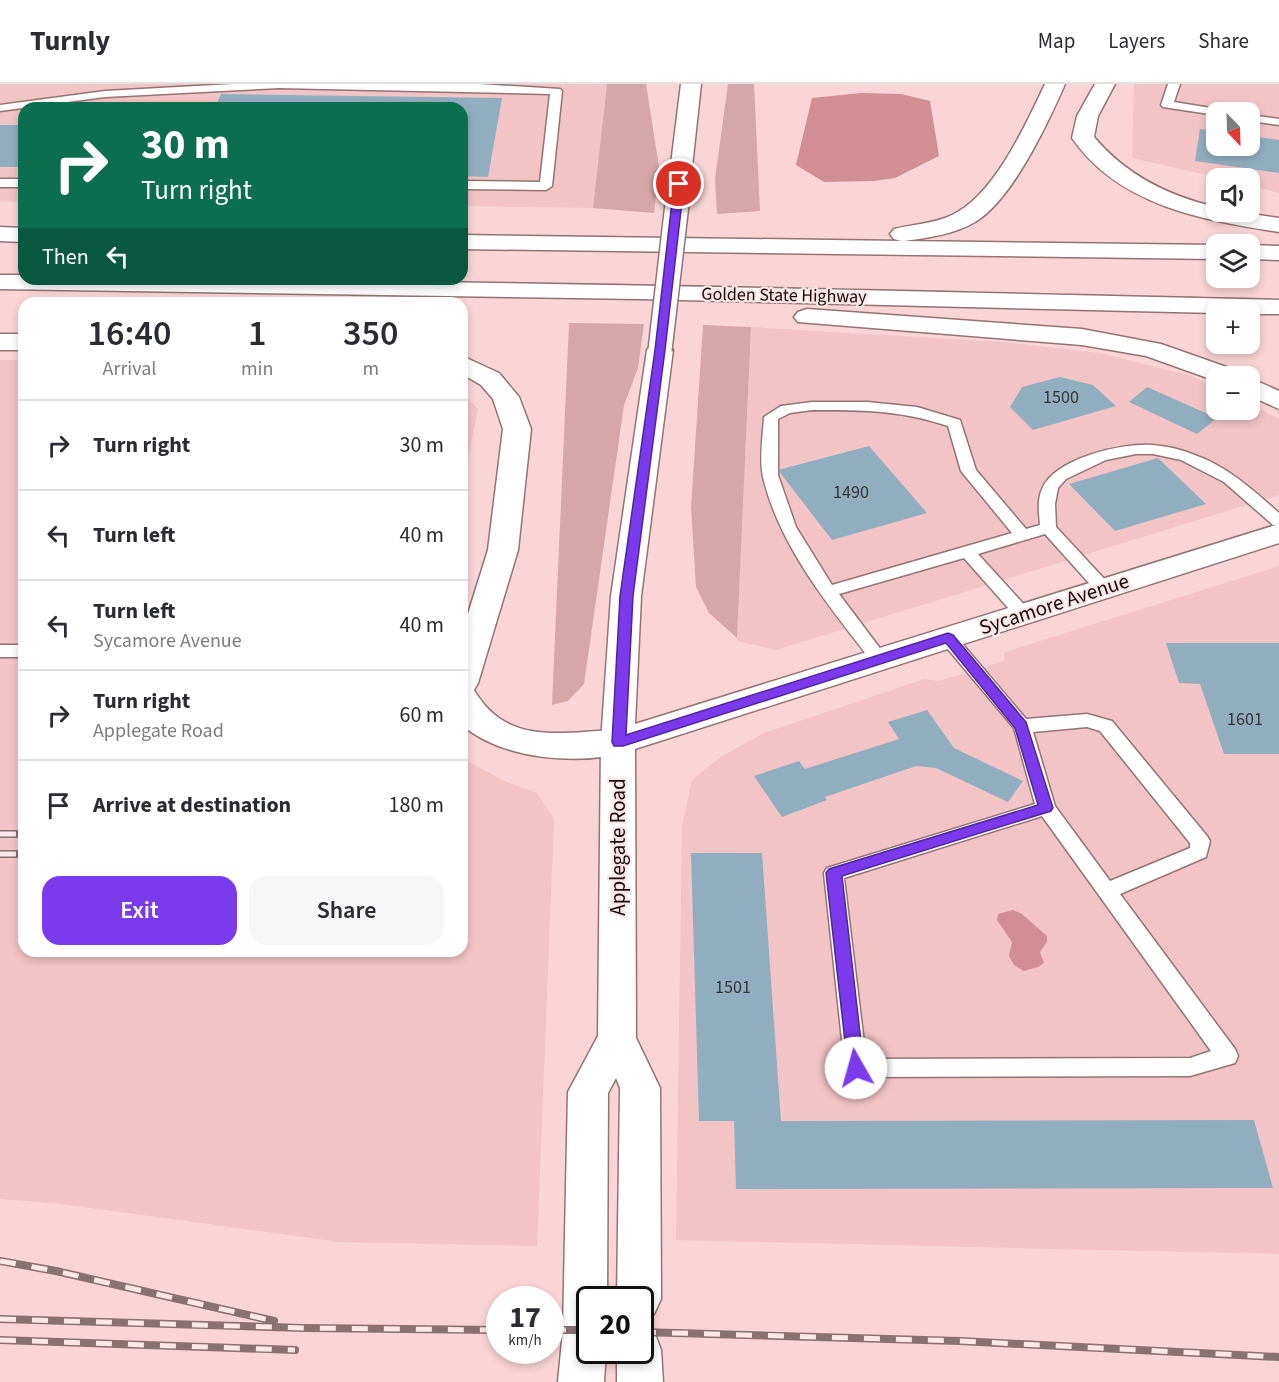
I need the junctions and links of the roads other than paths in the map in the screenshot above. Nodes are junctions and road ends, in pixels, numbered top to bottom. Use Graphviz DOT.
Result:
graph roads {
  1 [pos="691,84"];
  2 [pos="1055,84"];
  3 [pos="1105,84"];
  4 [pos="1174,84"];
  5 [pos="238,85"];
  6 [pos="324,85"];
  7 [pos="387,85"];
  8 [pos="473,86"];
  9 [pos="45,102"];
  10 [pos="18,106"];
  11 [pos="0,108"];
  12 [pos="1206,110"];
  13 [pos="1260,119"];
  14 [pos="1279,122"];
  15 [pos="0,183"];
  16 [pos="18,183"];
  17 [pos="468,185"];
  18 [pos="1279,225"];
  19 [pos="0,234"];
  20 [pos="18,235"];
  21 [pos="468,242"];
  22 [pos="797,247"];
  23 [pos="1206,252"];
  24 [pos="1260,252"];
  25 [pos="1279,253"];
  26 [pos="0,282"];
  27 [pos="18,282"];
  28 [pos="192,285"];
  29 [pos="639,292"];
  30 [pos="1279,307"];
  31 [pos="0,342"];
  32 [pos="18,342"];
  33 [pos="468,367"];
  34 [pos="1206,369"];
  35 [pos="1260,391"];
  36 [pos="1279,401"];
  37 [pos="1279,521"];
  38 [pos="1048,528"];
  39 [pos="1279,533"];
  40 [pos="1023,536"];
  41 [pos="967,552"];
  42 [pos="1103,588"];
  43 [pos="828,592"];
  44 [pos="1023,614"];
  45 [pos="948,638"];
  46 [pos="0,651"];
  47 [pos="18,651"];
  48 [pos="879,659"];
  49 [pos="468,664"];
  50 [pos="468,708"];
  51 [pos="1022,726"];
  52 [pos="618,742"];
  53 [pos="1046,808"];
  54 [pos="1106,891"];
  55 [pos="617,1038"];
  56 [pos="639,1286"];
  57 [pos="639,1364"];
  58 [pos="581,1382"];
  59 [pos="640,1382"];
  1 -- 52 [label="main road, Applegate Road, bridge"];
  2 -- 22 [label="main road"];
  3 -- 18 [label="main road"];
  4 -- 12 [label="lane"];
  5 -- 6 [label="lane"];
  5 -- 9 [label="lane"];
  6 -- 7 [label="lane"];
  7 -- 8 [label="lane"];
  8 -- 17 [label="lane"];
  10 -- 11 [label="lane"];
  13 -- 14 [label="lane"];
  15 -- 16 [label="lane"];
  19 -- 20 [label="main road"];
  21 -- 22 [label="main road"];
  22 -- 23 [label="main road"];
  24 -- 25 [label="main road"];
  26 -- 27 [label="main road, Golden State Highway"];
  28 -- 29 [label="main road, Golden State Highway"];
  29 -- 30 [label="main road, Golden State Highway"];
  29 -- 34 [label="main road"];
  31 -- 32 [label="main road"];
  33 -- 49 [label="main road"];
  35 -- 36 [label="main road"];
  37 -- 38 [label="lane"];
  38 -- 40 [label="lane"];
  38 -- 42 [label="lane"];
  39 -- 42 [label="main road, Sycamore Avenue"];
  40 -- 41 [label="lane"];
  40 -- 43 [label="lane"];
  41 -- 43 [label="lane"];
  41 -- 44 [label="lane"];
  42 -- 44 [label="main road, Sycamore Avenue"];
  43 -- 48 [label="lane"];
  44 -- 45 [label="main road, Sycamore Avenue"];
  45 -- 48 [label="main road, Sycamore Avenue"];
  45 -- 51 [label="lane"];
  46 -- 47 [label="lane"];
  48 -- 52 [label="main road, Sycamore Avenue"];
  50 -- 52 [label="main road, Sycamore Avenue"];
  51 -- 53 [label="lane"];
  51 -- 54 [label="lane"];
  52 -- 55 [label="main road, Applegate Road"];
  53 -- 54 [label="lane"];
  53 -- 54 [label="lane"];
  55 -- 56 [label="main road, Applegate Road"];
  55 -- 58 [label="main road, Applegate Road"];
  57 -- 59 [label="main road"];
}
